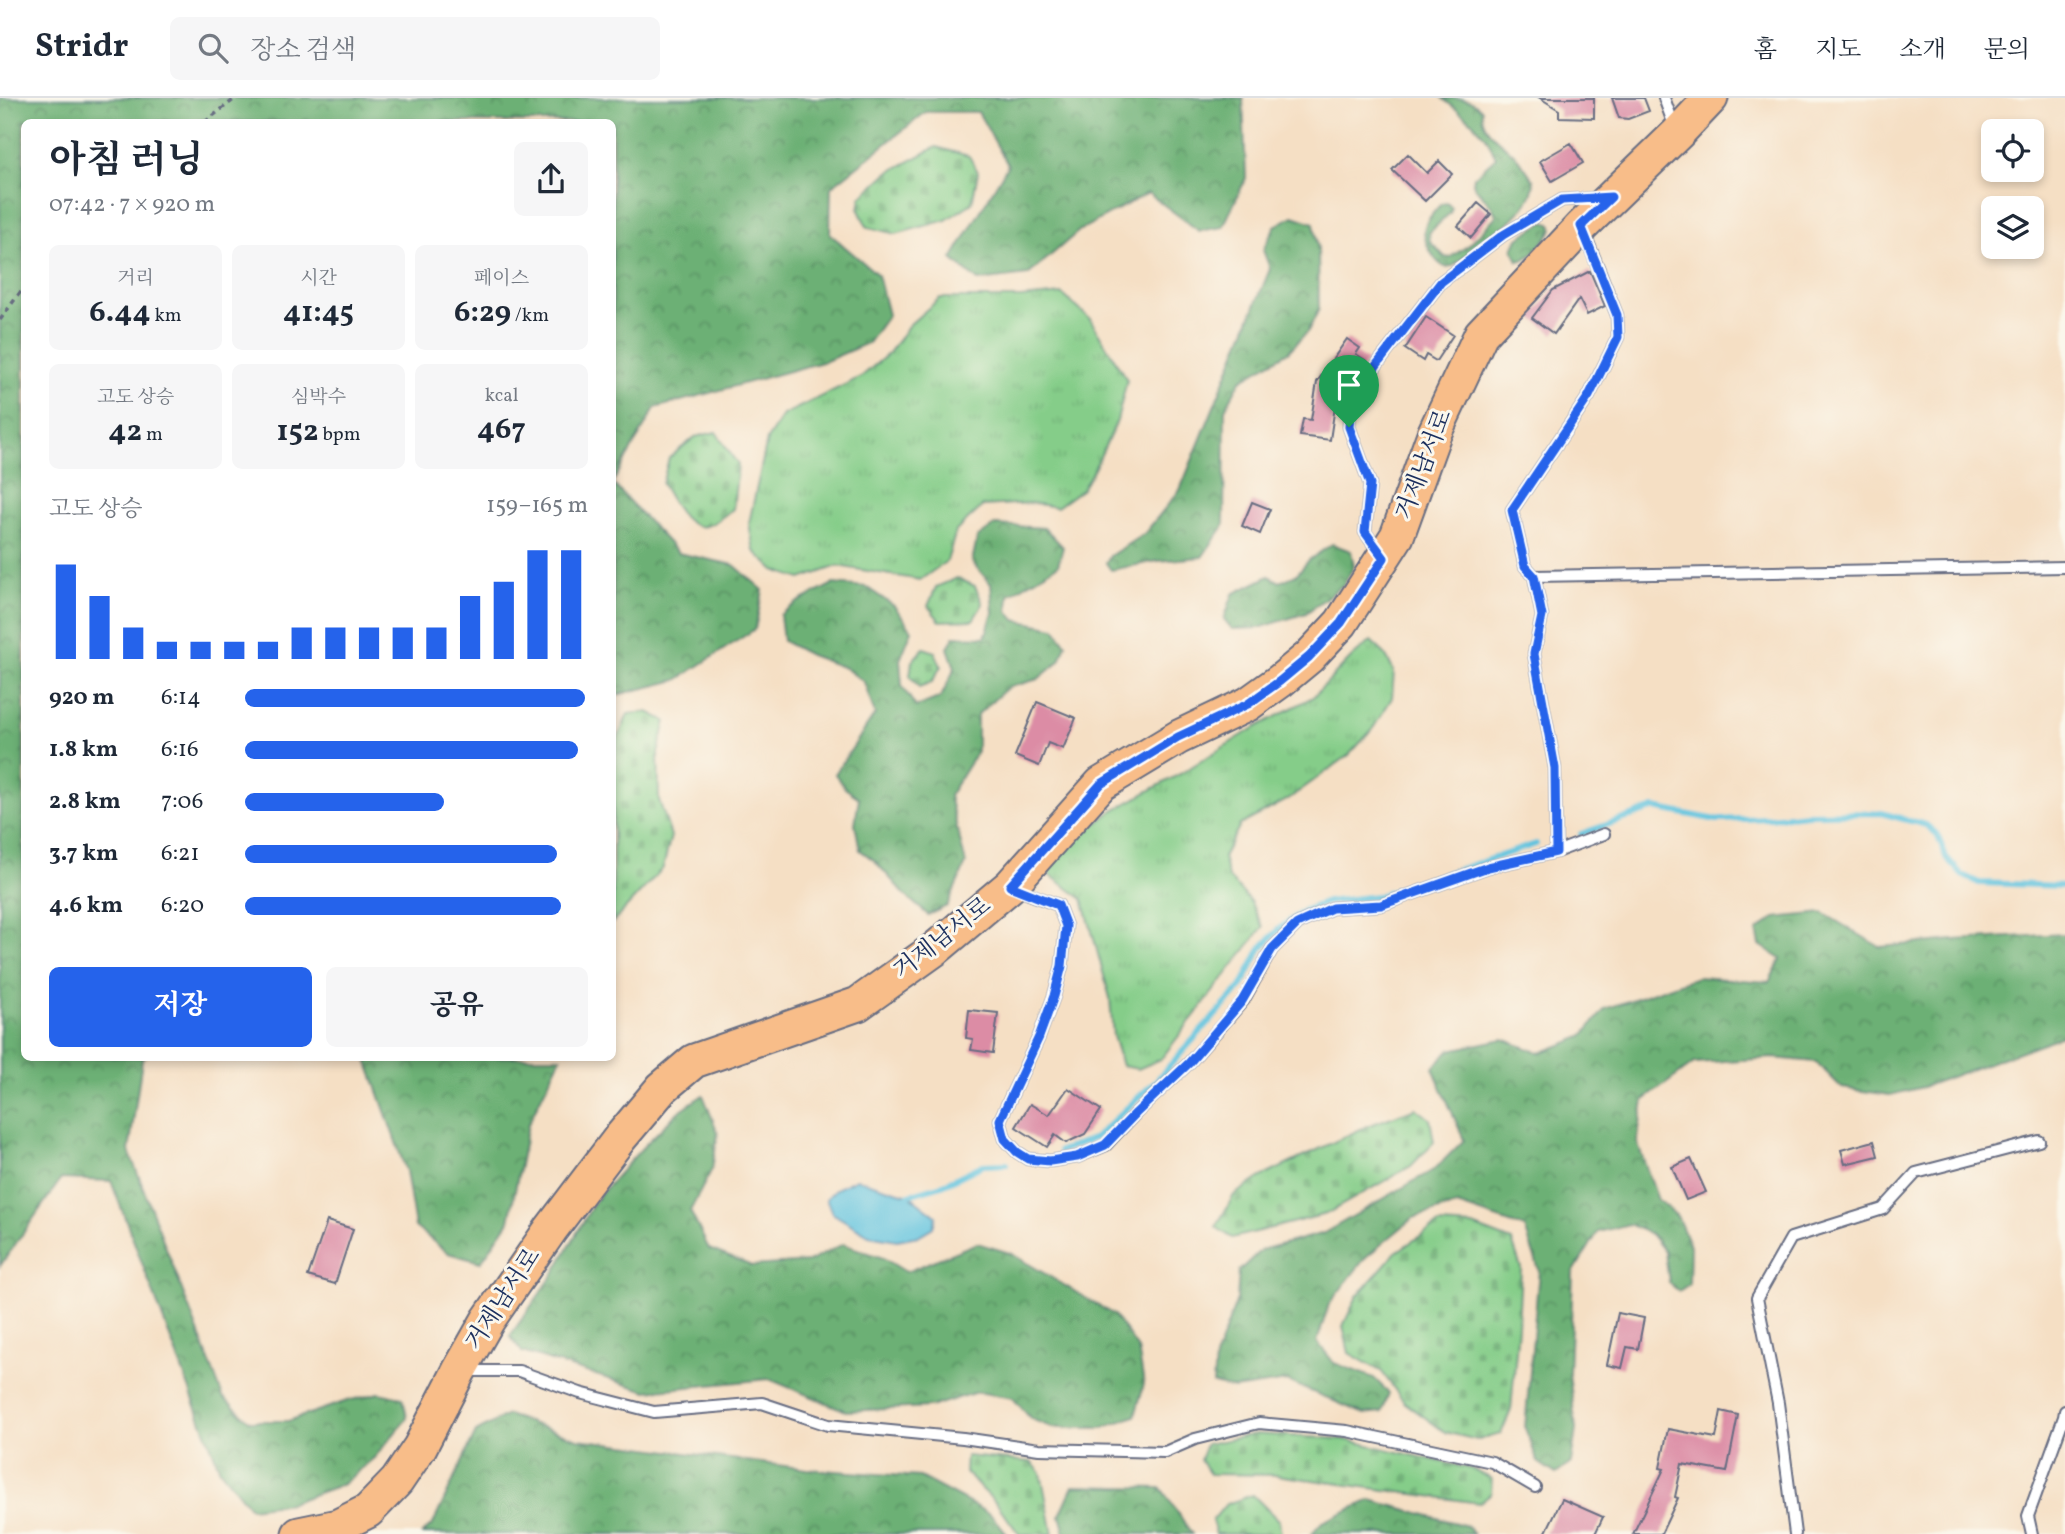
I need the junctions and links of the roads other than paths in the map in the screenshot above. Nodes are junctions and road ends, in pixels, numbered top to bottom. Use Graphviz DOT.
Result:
graph roads {
  1 [pos="1664,98"];
  2 [pos="1711,98"];
  3 [pos="1677,134"];
  4 [pos="1611,197"];
  5 [pos="1581,226"];
  6 [pos="1384,558"];
  7 [pos="2065,567"];
  8 [pos="1534,576"];
  9 [pos="1604,834"];
  10 [pos="1556,852"];
  11 [pos="1010,886"];
  12 [pos="2039,1141"];
  13 [pos="459,1371"];
  14 [pos="2065,1411"];
  15 [pos="1535,1487"];
  16 [pos="299,1534"];
  17 [pos="1795,1534"];
  18 [pos="2032,1534"];
  1 -- 3 [label="lane"];
  2 -- 3 [label="main road, 거제남서로"];
  3 -- 4 [label="main road, 거제남서로"];
  4 -- 5 [label="main road, 거제남서로"];
  4 -- 6 [label="lane"];
  5 -- 6 [label="main road, 거제남서로"];
  5 -- 8 [label="lane"];
  6 -- 11 [label="main road, 거제남서로"];
  7 -- 8 [label="lane"];
  8 -- 10 [label="lane"];
  9 -- 10 [label="lane"];
  10 -- 11 [label="lane"];
  11 -- 13 [label="main road, 거제남서로"];
  12 -- 17 [label="lane"];
  13 -- 15 [label="lane"];
  13 -- 16 [label="main road, 거제남서로"];
  14 -- 18 [label="lane"];
}
